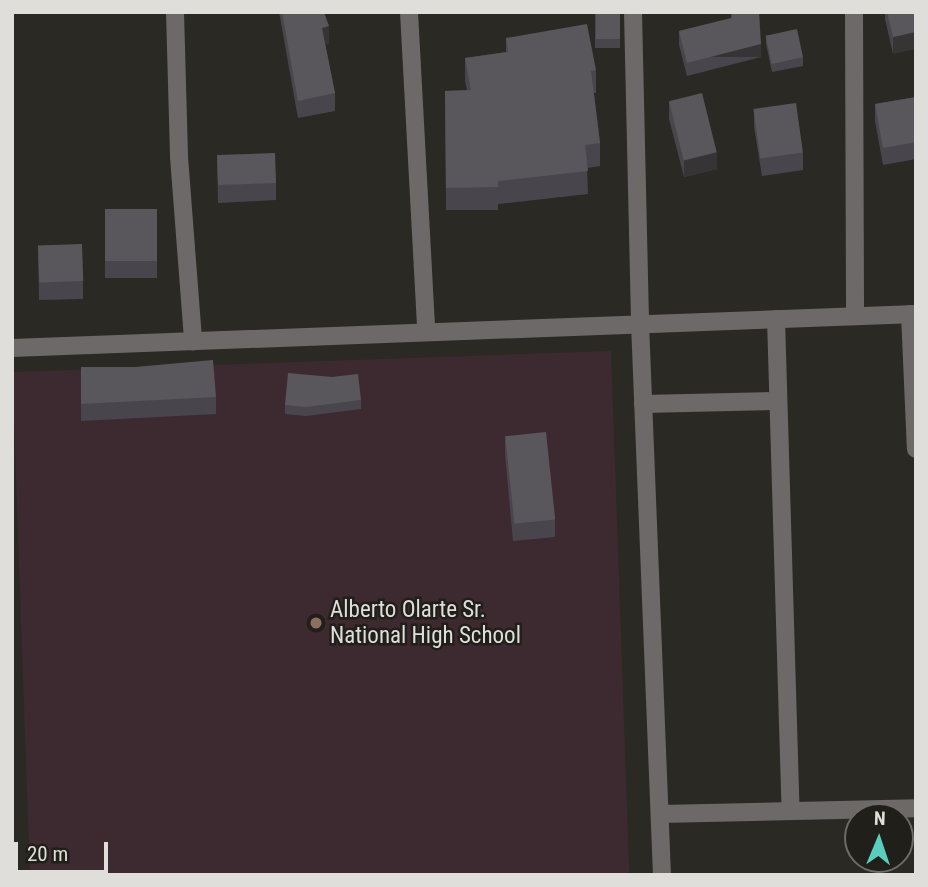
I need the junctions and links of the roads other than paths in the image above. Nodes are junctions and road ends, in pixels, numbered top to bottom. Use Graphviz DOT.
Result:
graph roads {
  1 [pos="175,12"];
  2 [pos="409,12"];
  3 [pos="633,12"];
  4 [pos="854,12"];
  5 [pos="913,314"];
  6 [pos="855,316"];
  7 [pos="776,318"];
  8 [pos="640,323"];
  9 [pos="426,331"];
  10 [pos="192,341"];
  11 [pos="12,348"];
  12 [pos="778,401"];
  13 [pos="643,404"];
  14 [pos="916,449"];
  15 [pos="916,808"];
  16 [pos="791,811"];
  17 [pos="660,814"];
  18 [pos="662,875"];
  1 -- 10 [label="street"];
  2 -- 9 [label="street"];
  3 -- 8 [label="street"];
  4 -- 6 [label="street"];
  5 -- 6 [label="street"];
  5 -- 14 [label="street"];
  6 -- 7 [label="street"];
  7 -- 8 [label="street"];
  7 -- 12 [label="street"];
  8 -- 9 [label="street"];
  8 -- 13 [label="street"];
  9 -- 10 [label="street"];
  10 -- 11 [label="street"];
  12 -- 13 [label="street"];
  12 -- 16 [label="street"];
  13 -- 17 [label="street"];
  15 -- 16 [label="street"];
  16 -- 17 [label="street"];
  17 -- 18 [label="street"];
}
